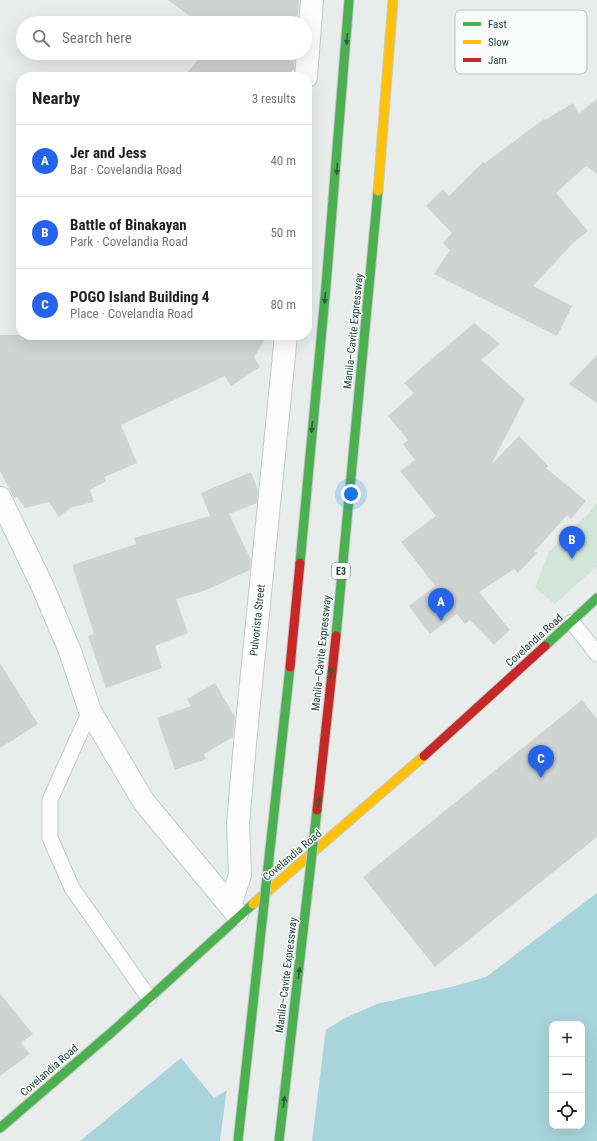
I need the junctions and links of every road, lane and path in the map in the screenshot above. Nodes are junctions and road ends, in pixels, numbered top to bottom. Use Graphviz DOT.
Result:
graph roads {
  1 [pos="312,0"];
  2 [pos="349,0"];
  3 [pos="393,0"];
  4 [pos="311,16"];
  5 [pos="307,60"];
  6 [pos="306,72"];
  7 [pos="285,340"];
  8 [pos="0,498"];
  9 [pos="597,598"];
  10 [pos="572,622"];
  11 [pos="597,654"];
  12 [pos="90,711"];
  13 [pos="234,910"];
  14 [pos="149,998"];
  15 [pos="0,1128"];
  16 [pos="238,1141"];
  17 [pos="279,1141"];
  1 -- 4 [label="street"];
  2 -- 16 [label="main road, one-way, bridge"];
  17 -- 3 [label="main road, Manila–Cavite Expressway / E3, one-way, bridge"];
  5 -- 6 [label="street"];
  7 -- 13 [label="street, Pulvorista Street"];
  8 -- 12 [label="street"];
  9 -- 10 [label="main road, Covelandia Road"];
  10 -- 11 [label="lane"];
  10 -- 13 [label="main road, Covelandia Road"];
  12 -- 13 [label="street"];
  12 -- 14 [label="lane"];
  13 -- 14 [label="main road, Covelandia Road"];
  14 -- 15 [label="main road, Covelandia Road"];
}
